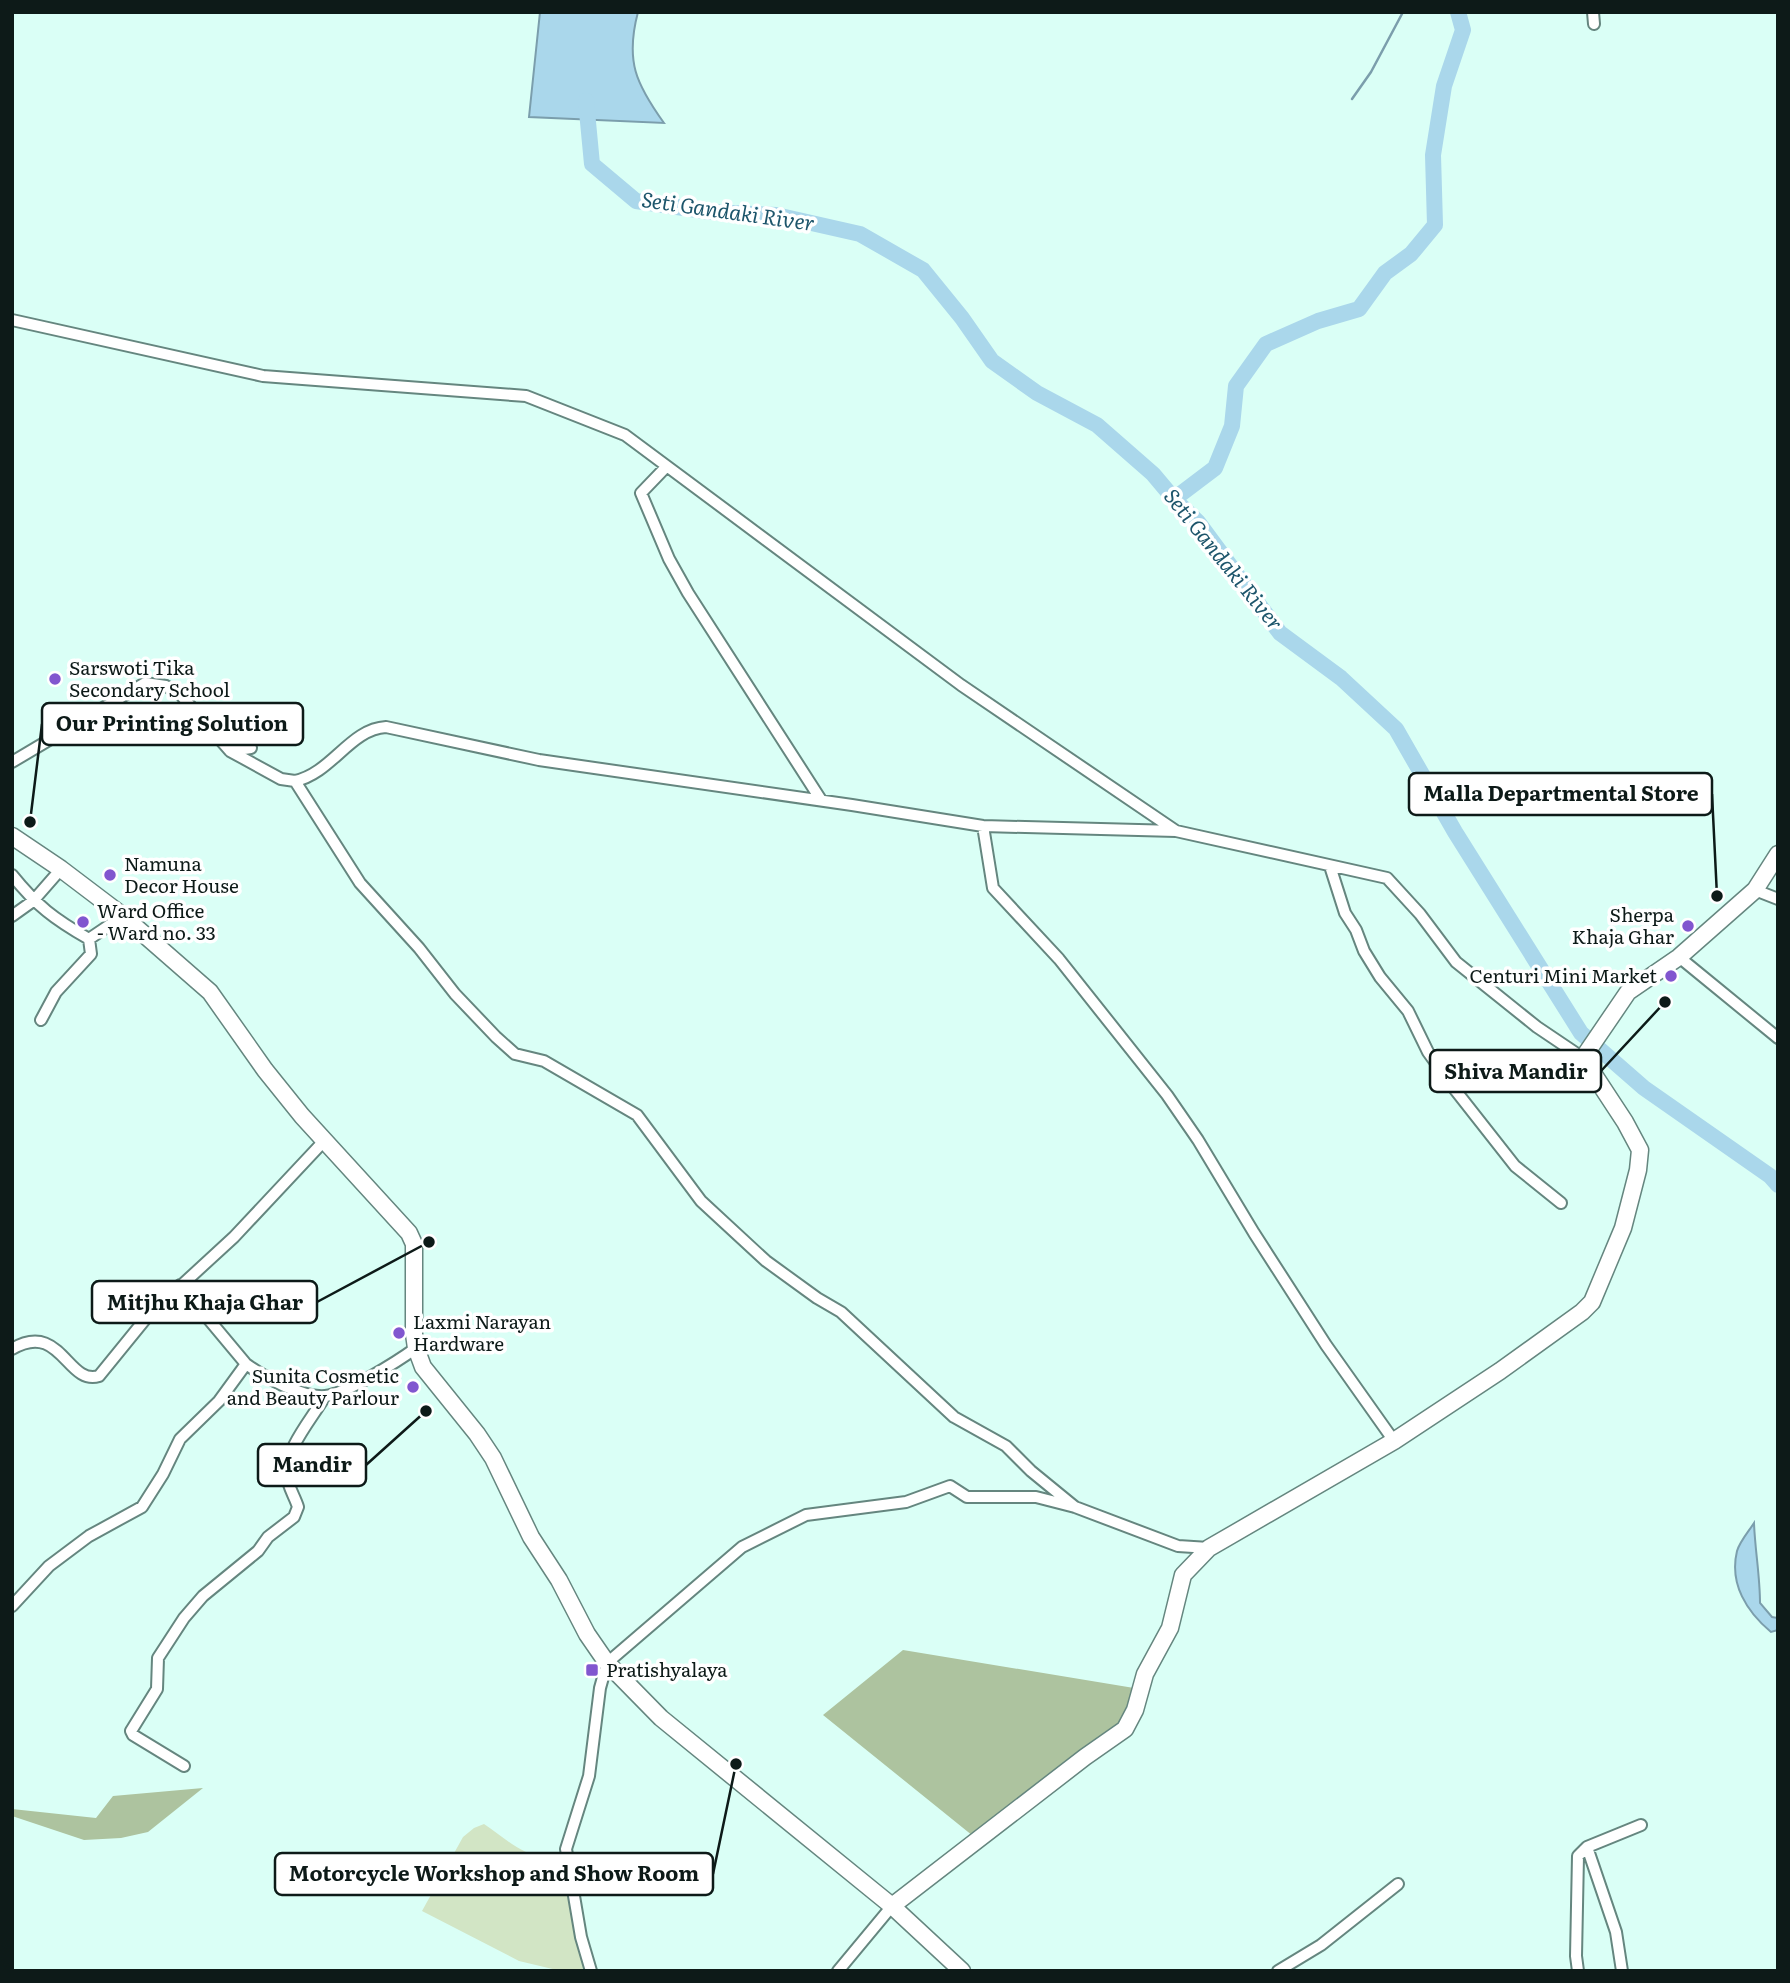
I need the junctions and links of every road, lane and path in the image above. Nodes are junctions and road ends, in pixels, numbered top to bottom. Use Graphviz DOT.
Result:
graph roads {
  1 [pos="1593,12"];
  2 [pos="1594,24"];
  3 [pos="12,320"];
  4 [pos="666,467"];
  5 [pos="251,748"];
  6 [pos="230,751"];
  7 [pos="12,762"];
  8 [pos="295,781"];
  9 [pos="821,800"];
  10 [pos="983,826"];
  11 [pos="1176,831"];
  12 [pos="12,836"];
  13 [pos="1778,854"];
  14 [pos="1330,866"];
  15 [pos="61,869"];
  16 [pos="12,875"];
  17 [pos="1755,890"];
  18 [pos="1778,900"];
  19 [pos="33,901"];
  20 [pos="12,916"];
  21 [pos="123,916"];
  22 [pos="89,939"];
  23 [pos="1679,957"];
  24 [pos="41,1020"];
  25 [pos="1778,1038"];
  26 [pos="1583,1058"];
  27 [pos="324,1141"];
  28 [pos="1561,1203"];
  29 [pos="180,1286"];
  30 [pos="416,1348"];
  31 [pos="12,1349"];
  32 [pos="246,1364"];
  33 [pos="325,1396"];
  34 [pos="1394,1441"];
  35 [pos="1074,1507"];
  36 [pos="1209,1548"];
  37 [pos="12,1606"];
  38 [pos="607,1663"];
  39 [pos="184,1766"];
  40 [pos="1640,1825"];
  41 [pos="1587,1847"];
  42 [pos="1398,1884"];
  43 [pos="892,1906"];
  44 [pos="591,1971"];
  45 [pos="838,1971"];
  46 [pos="962,1971"];
  47 [pos="1278,1971"];
  48 [pos="1578,1971"];
  49 [pos="1622,1971"];
  1 -- 2 [label="street"];
  3 -- 4 [label="street"];
  4 -- 9 [label="street"];
  4 -- 11 [label="street"];
  5 -- 6 [label="street"];
  6 -- 7 [label="street"];
  6 -- 8 [label="street"];
  8 -- 9 [label="street"];
  8 -- 35 [label="street"];
  9 -- 10 [label="street"];
  10 -- 11 [label="street"];
  10 -- 34 [label="street"];
  11 -- 14 [label="street"];
  12 -- 15 [label="main road"];
  13 -- 17 [label="main road"];
  14 -- 26 [label="street"];
  14 -- 28 [label="street"];
  15 -- 19 [label="street"];
  15 -- 21 [label="main road"];
  16 -- 19 [label="street"];
  17 -- 18 [label="street"];
  17 -- 23 [label="main road"];
  19 -- 20 [label="street"];
  19 -- 22 [label="street"];
  21 -- 22 [label="street"];
  21 -- 27 [label="main road"];
  22 -- 24 [label="street"];
  23 -- 25 [label="street"];
  23 -- 26 [label="main road"];
  26 -- 34 [label="main road"];
  27 -- 29 [label="street"];
  27 -- 30 [label="main road"];
  29 -- 31 [label="street"];
  29 -- 32 [label="street"];
  30 -- 33 [label="street"];
  30 -- 38 [label="main road"];
  32 -- 33 [label="street"];
  32 -- 37 [label="street"];
  33 -- 39 [label="street"];
  34 -- 36 [label="main road"];
  35 -- 36 [label="street"];
  35 -- 38 [label="street"];
  36 -- 43 [label="main road"];
  38 -- 43 [label="main road"];
  38 -- 44 [label="street"];
  40 -- 41 [label="street"];
  41 -- 48 [label="street"];
  41 -- 49 [label="street"];
  42 -- 47 [label="street"];
  43 -- 45 [label="street"];
  43 -- 46 [label="main road"];
}
